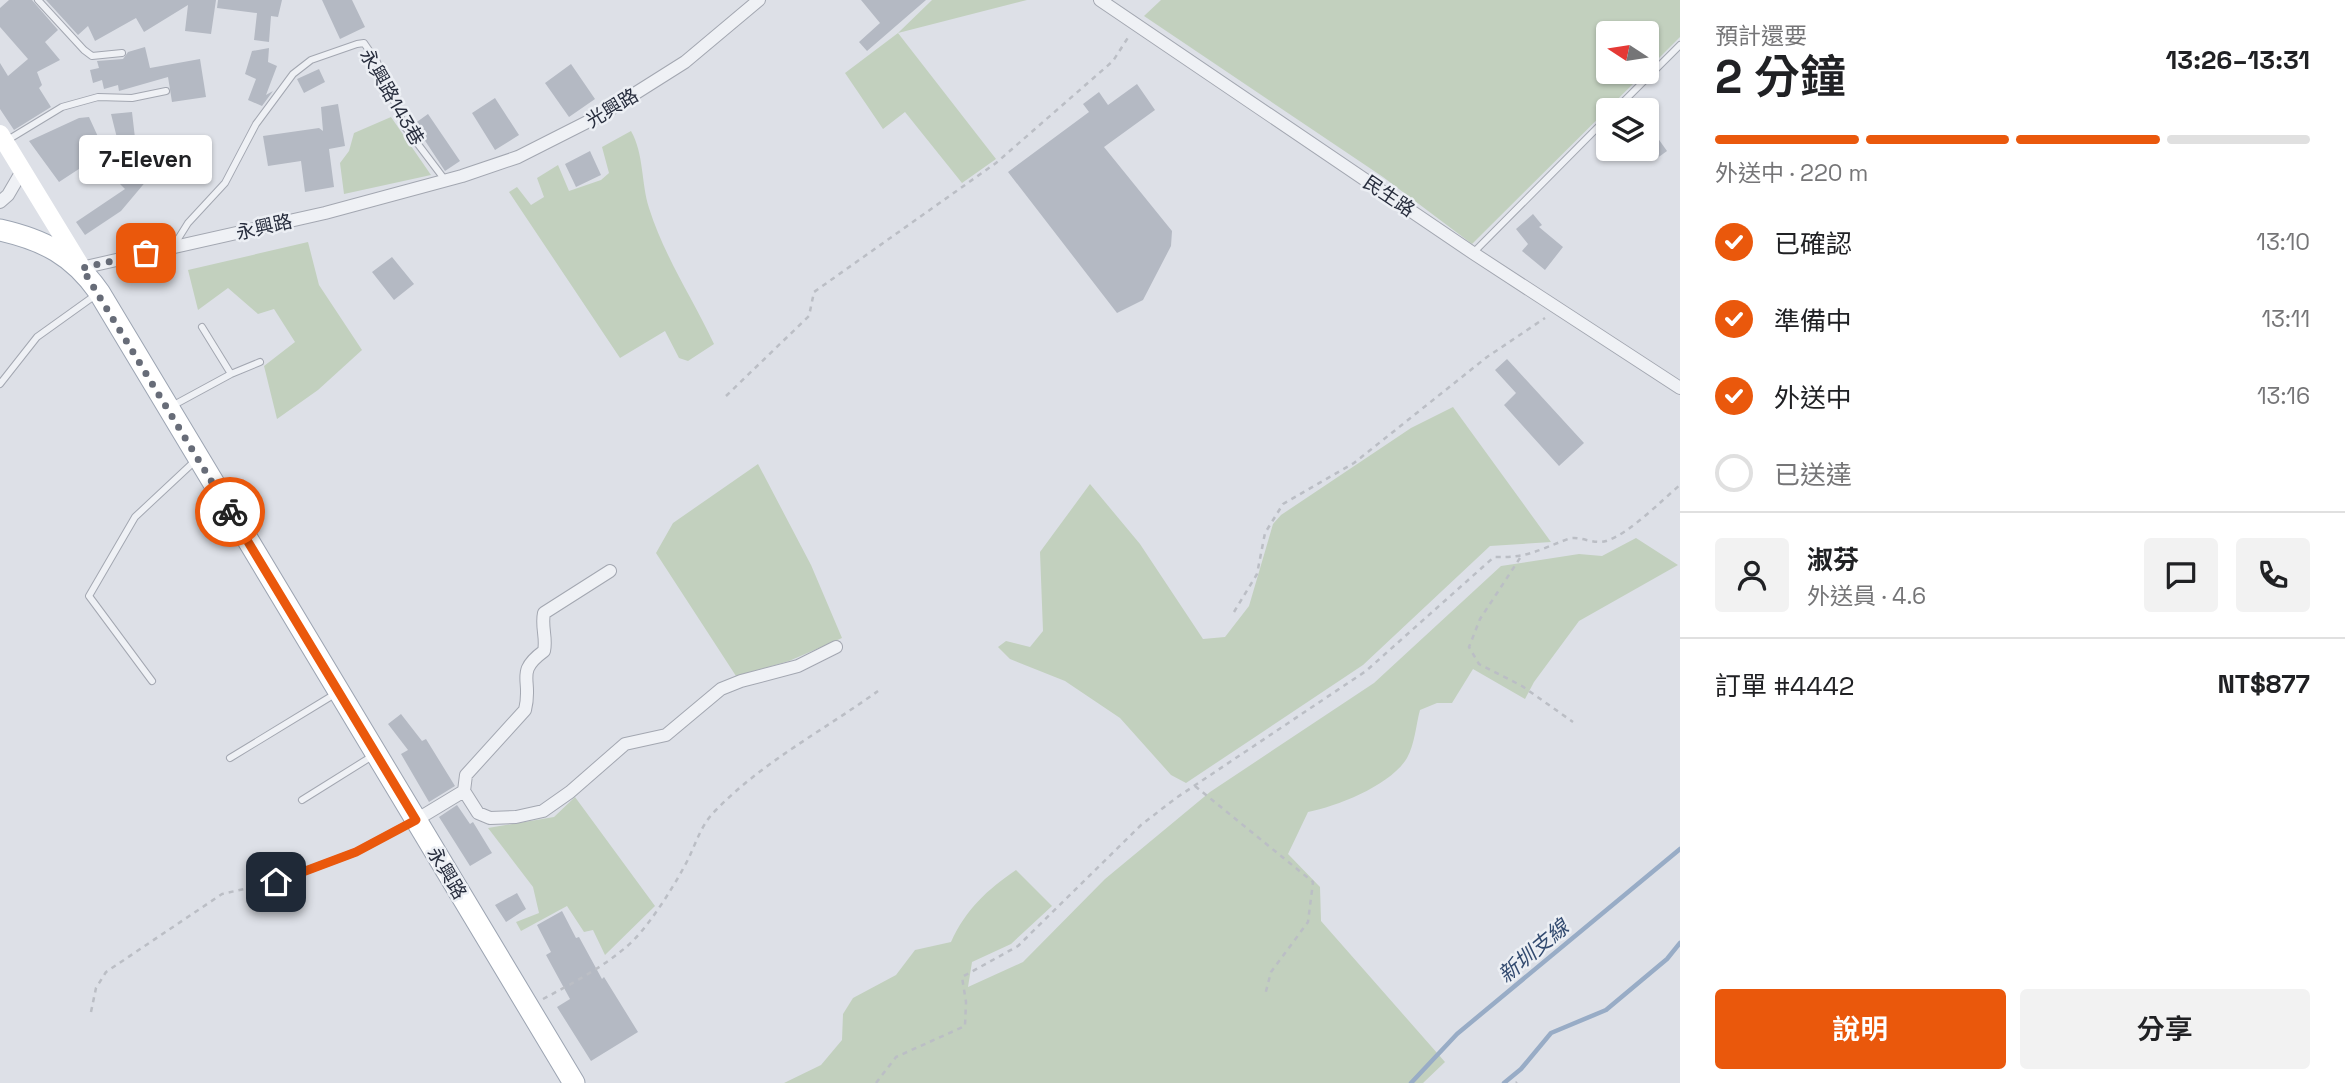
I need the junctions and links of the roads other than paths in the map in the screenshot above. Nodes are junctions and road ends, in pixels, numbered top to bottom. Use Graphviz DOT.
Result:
graph roads {
  1 [pos="38,0"];
  2 [pos="759,0"];
  3 [pos="1100,0"];
  4 [pos="1680,45"];
  5 [pos="121,53"];
  6 [pos="166,92"];
  7 [pos="1627,98"];
  8 [pos="1596,129"];
  9 [pos="2,138"];
  10 [pos="22,171"];
  11 [pos="446,180"];
  12 [pos="0,202"];
  13 [pos="0,230"];
  14 [pos="172,249"];
  15 [pos="1473,253"];
  16 [pos="82,268"];
  17 [pos="99,292"];
  18 [pos="202,327"];
  19 [pos="260,362"];
  20 [pos="231,374"];
  21 [pos="0,384"];
  22 [pos="1680,388"];
  23 [pos="167,408"];
  24 [pos="197,459"];
  25 [pos="610,571"];
  26 [pos="836,647"];
  27 [pos="152,681"];
  28 [pos="340,691"];
  29 [pos="376,754"];
  30 [pos="230,758"];
  31 [pos="464,791"];
  32 [pos="302,800"];
  33 [pos="416,820"];
  34 [pos="276,882"];
  35 [pos="574,1083"];
  1 -- 5 [label="lane"];
  2 -- 11 [label="street, 光興路"];
  3 -- 15 [label="street, 民生路"];
  4 -- 7 [label="lane"];
  6 -- 9 [label="lane"];
  8 -- 15 [label="lane"];
  9 -- 10 [label="street, 永興路"];
  10 -- 12 [label="street"];
  10 -- 16 [label="street, 永興路"];
  11 -- 14 [label="street, 永興路"];
  11 -- 14 [label="lane, 永興路143巷"];
  13 -- 16 [label="main road"];
  14 -- 16 [label="street, 永興路"];
  15 -- 22 [label="street, 民生路"];
  16 -- 17 [label="main road, 永興路"];
  17 -- 21 [label="lane"];
  17 -- 23 [label="main road, 永興路"];
  18 -- 20 [label="lane"];
  19 -- 20 [label="lane"];
  20 -- 23 [label="lane"];
  23 -- 24 [label="main road, 永興路"];
  24 -- 27 [label="lane"];
  24 -- 28 [label="main road, 永興路"];
  25 -- 31 [label="street"];
  26 -- 31 [label="street"];
  28 -- 29 [label="main road, 永興路"];
  28 -- 30 [label="lane"];
  29 -- 32 [label="lane"];
  29 -- 33 [label="main road, 永興路"];
  31 -- 33 [label="street"];
  33 -- 34 [label="lane"];
  33 -- 35 [label="main road, 永興路"];
}
